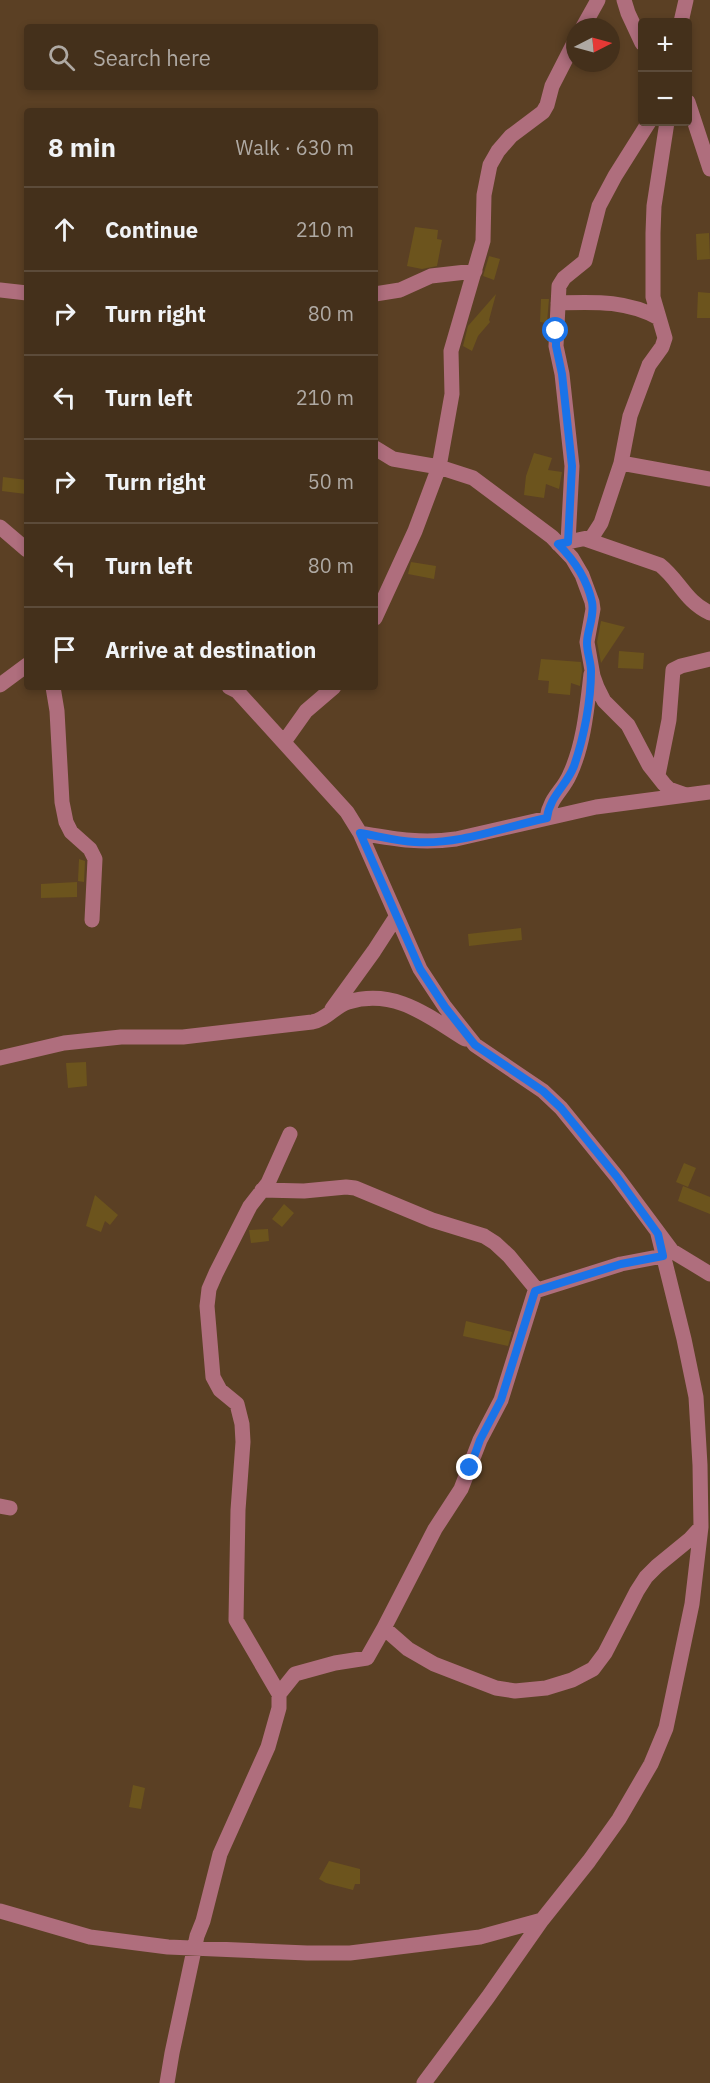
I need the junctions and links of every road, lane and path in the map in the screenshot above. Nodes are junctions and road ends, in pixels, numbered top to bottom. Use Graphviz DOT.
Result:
graph roads {
  1 [pos="598,0"];
  2 [pos="624,0"];
  3 [pos="686,0"];
  4 [pos="588,18"];
  5 [pos="682,18"];
  6 [pos="638,34"];
  7 [pos="566,59"];
  8 [pos="692,117"];
  9 [pos="646,126"];
  10 [pos="666,126"];
  11 [pos="710,169"];
  12 [pos="475,271"];
  13 [pos="0,290"];
  14 [pos="24,293"];
  15 [pos="378,294"];
  16 [pos="558,303"];
  17 [pos="659,318"];
  18 [pos="378,450"];
  19 [pos="621,463"];
  20 [pos="439,468"];
  21 [pos="710,479"];
  22 [pos="0,527"];
  23 [pos="585,539"];
  24 [pos="563,543"];
  25 [pos="24,547"];
  26 [pos="378,611"];
  27 [pos="710,613"];
  28 [pos="710,659"];
  29 [pos="24,667"];
  30 [pos="591,669"];
  31 [pos="0,685"];
  32 [pos="54,690"];
  33 [pos="235,690"];
  34 [pos="330,690"];
  35 [pos="284,742"];
  36 [pos="658,775"];
  37 [pos="710,792"];
  38 [pos="686,795"];
  39 [pos="547,818"];
  40 [pos="360,833"];
  41 [pos="396,917"];
  42 [pos="92,921"];
  43 [pos="328,1014"];
  44 [pos="475,1045"];
  45 [pos="0,1058"];
  46 [pos="290,1134"];
  47 [pos="262,1190"];
  48 [pos="658,1234"];
  49 [pos="663,1256"];
  50 [pos="710,1274"];
  51 [pos="537,1290"];
  52 [pos="700,1527"];
  53 [pos="384,1628"];
  54 [pos="279,1694"];
  55 [pos="0,1911"];
  56 [pos="542,1920"];
  57 [pos="195,1949"];
  58 [pos="167,2083"];
  59 [pos="424,2083"];
  1 -- 4 [label="street"];
  2 -- 6 [label="street"];
  3 -- 5 [label="street"];
  7 -- 12 [label="street"];
  8 -- 11 [label="street"];
  9 -- 16 [label="street"];
  10 -- 17 [label="street"];
  12 -- 15 [label="street"];
  12 -- 20 [label="street"];
  13 -- 14 [label="street"];
  16 -- 17 [label="street"];
  16 -- 24 [label="street"];
  17 -- 19 [label="street"];
  18 -- 20 [label="street"];
  19 -- 21 [label="street"];
  19 -- 23 [label="street"];
  20 -- 24 [label="street"];
  20 -- 26 [label="street"];
  22 -- 25 [label="street"];
  23 -- 24 [label="street"];
  23 -- 27 [label="street"];
  24 -- 30 [label="street"];
  28 -- 36 [label="street"];
  29 -- 31 [label="street"];
  30 -- 36 [label="street"];
  30 -- 39 [label="street"];
  32 -- 42 [label="street"];
  33 -- 35 [label="street"];
  34 -- 35 [label="street"];
  35 -- 40 [label="street"];
  36 -- 38 [label="street"];
  37 -- 38 [label="street"];
  38 -- 39 [label="street"];
  39 -- 40 [label="street"];
  40 -- 41 [label="street"];
  41 -- 43 [label="street"];
  41 -- 44 [label="street"];
  43 -- 44 [label="street"];
  43 -- 45 [label="street"];
  44 -- 48 [label="street"];
  46 -- 47 [label="street"];
  47 -- 51 [label="street"];
  47 -- 54 [label="street"];
  48 -- 49 [label="street"];
  48 -- 50 [label="street"];
  49 -- 51 [label="street"];
  49 -- 52 [label="street"];
  51 -- 53 [label="street"];
  52 -- 53 [label="street"];
  52 -- 56 [label="street"];
  53 -- 54 [label="street"];
  54 -- 57 [label="street"];
  55 -- 57 [label="street"];
  56 -- 57 [label="street"];
  56 -- 59 [label="street"];
  57 -- 58 [label="street"];
}
